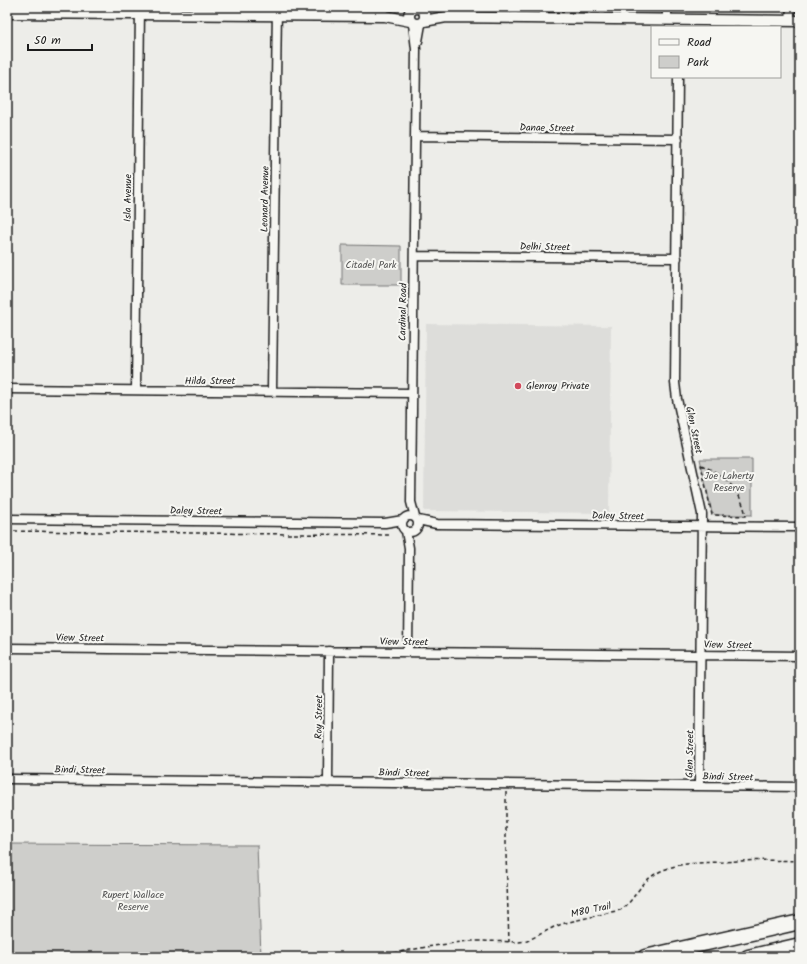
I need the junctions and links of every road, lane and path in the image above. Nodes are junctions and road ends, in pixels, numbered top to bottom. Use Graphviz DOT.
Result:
graph roads {
  1 [pos="544,7"];
  2 [pos="667,7"];
  3 [pos="791,7"];
  4 [pos="140,11"];
  5 [pos="277,11"];
  6 [pos="7,13"];
  7 [pos="417,14"];
  8 [pos="544,18"];
  9 [pos="667,20"];
  10 [pos="795,21"];
  11 [pos="679,23"];
  12 [pos="678,78"];
  13 [pos="415,136"];
  14 [pos="678,139"];
  15 [pos="414,256"];
  16 [pos="677,258"];
  17 [pos="7,389"];
  18 [pos="136,390"];
  19 [pos="272,391"];
  20 [pos="412,392"];
  21 [pos="746,516"];
  22 [pos="7,519"];
  23 [pos="410,524"];
  24 [pos="703,527"];
  25 [pos="800,527"];
  26 [pos="7,531"];
  27 [pos="390,535"];
  28 [pos="7,648"];
  29 [pos="329,651"];
  30 [pos="408,652"];
  31 [pos="701,655"];
  32 [pos="800,656"];
  33 [pos="7,779"];
  34 [pos="328,782"];
  35 [pos="506,784"];
  36 [pos="700,786"];
  37 [pos="800,788"];
  38 [pos="800,860"];
  39 [pos="800,922"];
  40 [pos="509,942"];
  41 [pos="800,945"];
  42 [pos="373,957"];
  43 [pos="645,957"];
  44 [pos="748,957"];
  1 -- 8 [label="street"];
  2 -- 9 [label="street"];
  3 -- 10 [label="street"];
  4 -- 5 [label="street"];
  4 -- 6 [label="street"];
  4 -- 18 [label="street, Isla Avenue"];
  5 -- 7 [label="street"];
  5 -- 19 [label="street, Leonard Avenue"];
  7 -- 8 [label="street"];
  7 -- 13 [label="street, Cardinal Road"];
  8 -- 9 [label="street"];
  9 -- 11 [label="street"];
  10 -- 11 [label="street"];
  12 -- 14 [label="street, Glen Street"];
  13 -- 14 [label="street, Danae Street"];
  13 -- 15 [label="street, Cardinal Road"];
  14 -- 16 [label="street, Glen Street"];
  15 -- 16 [label="street, Delhi Street"];
  15 -- 20 [label="street, Cardinal Road"];
  16 -- 24 [label="street, Glen Street"];
  17 -- 18 [label="street, Hilda Street"];
  18 -- 19 [label="street, Hilda Street"];
  19 -- 20 [label="street, Hilda Street"];
  20 -- 23 [label="street, Cardinal Road"];
  21 -- 21 [label="path"];
  22 -- 23 [label="street, Daley Street"];
  23 -- 24 [label="street, Daley Street"];
  23 -- 30 [label="street, Cardinal Road"];
  24 -- 25 [label="street, Daley Street"];
  24 -- 31 [label="street, Glen Street"];
  26 -- 27 [label="path"];
  28 -- 29 [label="street, View Street"];
  29 -- 30 [label="street, View Street"];
  29 -- 34 [label="street, Roy Street"];
  30 -- 31 [label="street, View Street"];
  31 -- 32 [label="street, View Street"];
  31 -- 36 [label="street, Glen Street"];
  33 -- 34 [label="street, Bindi Street"];
  34 -- 35 [label="street, Bindi Street"];
  35 -- 36 [label="street, Bindi Street"];
  35 -- 40 [label="path"];
  36 -- 37 [label="street, Bindi Street"];
  38 -- 40 [label="path, M80 Trail"];
  39 -- 43 [label="highway"];
  40 -- 42 [label="path, M80 Trail"];
  41 -- 44 [label="highway"];
}
